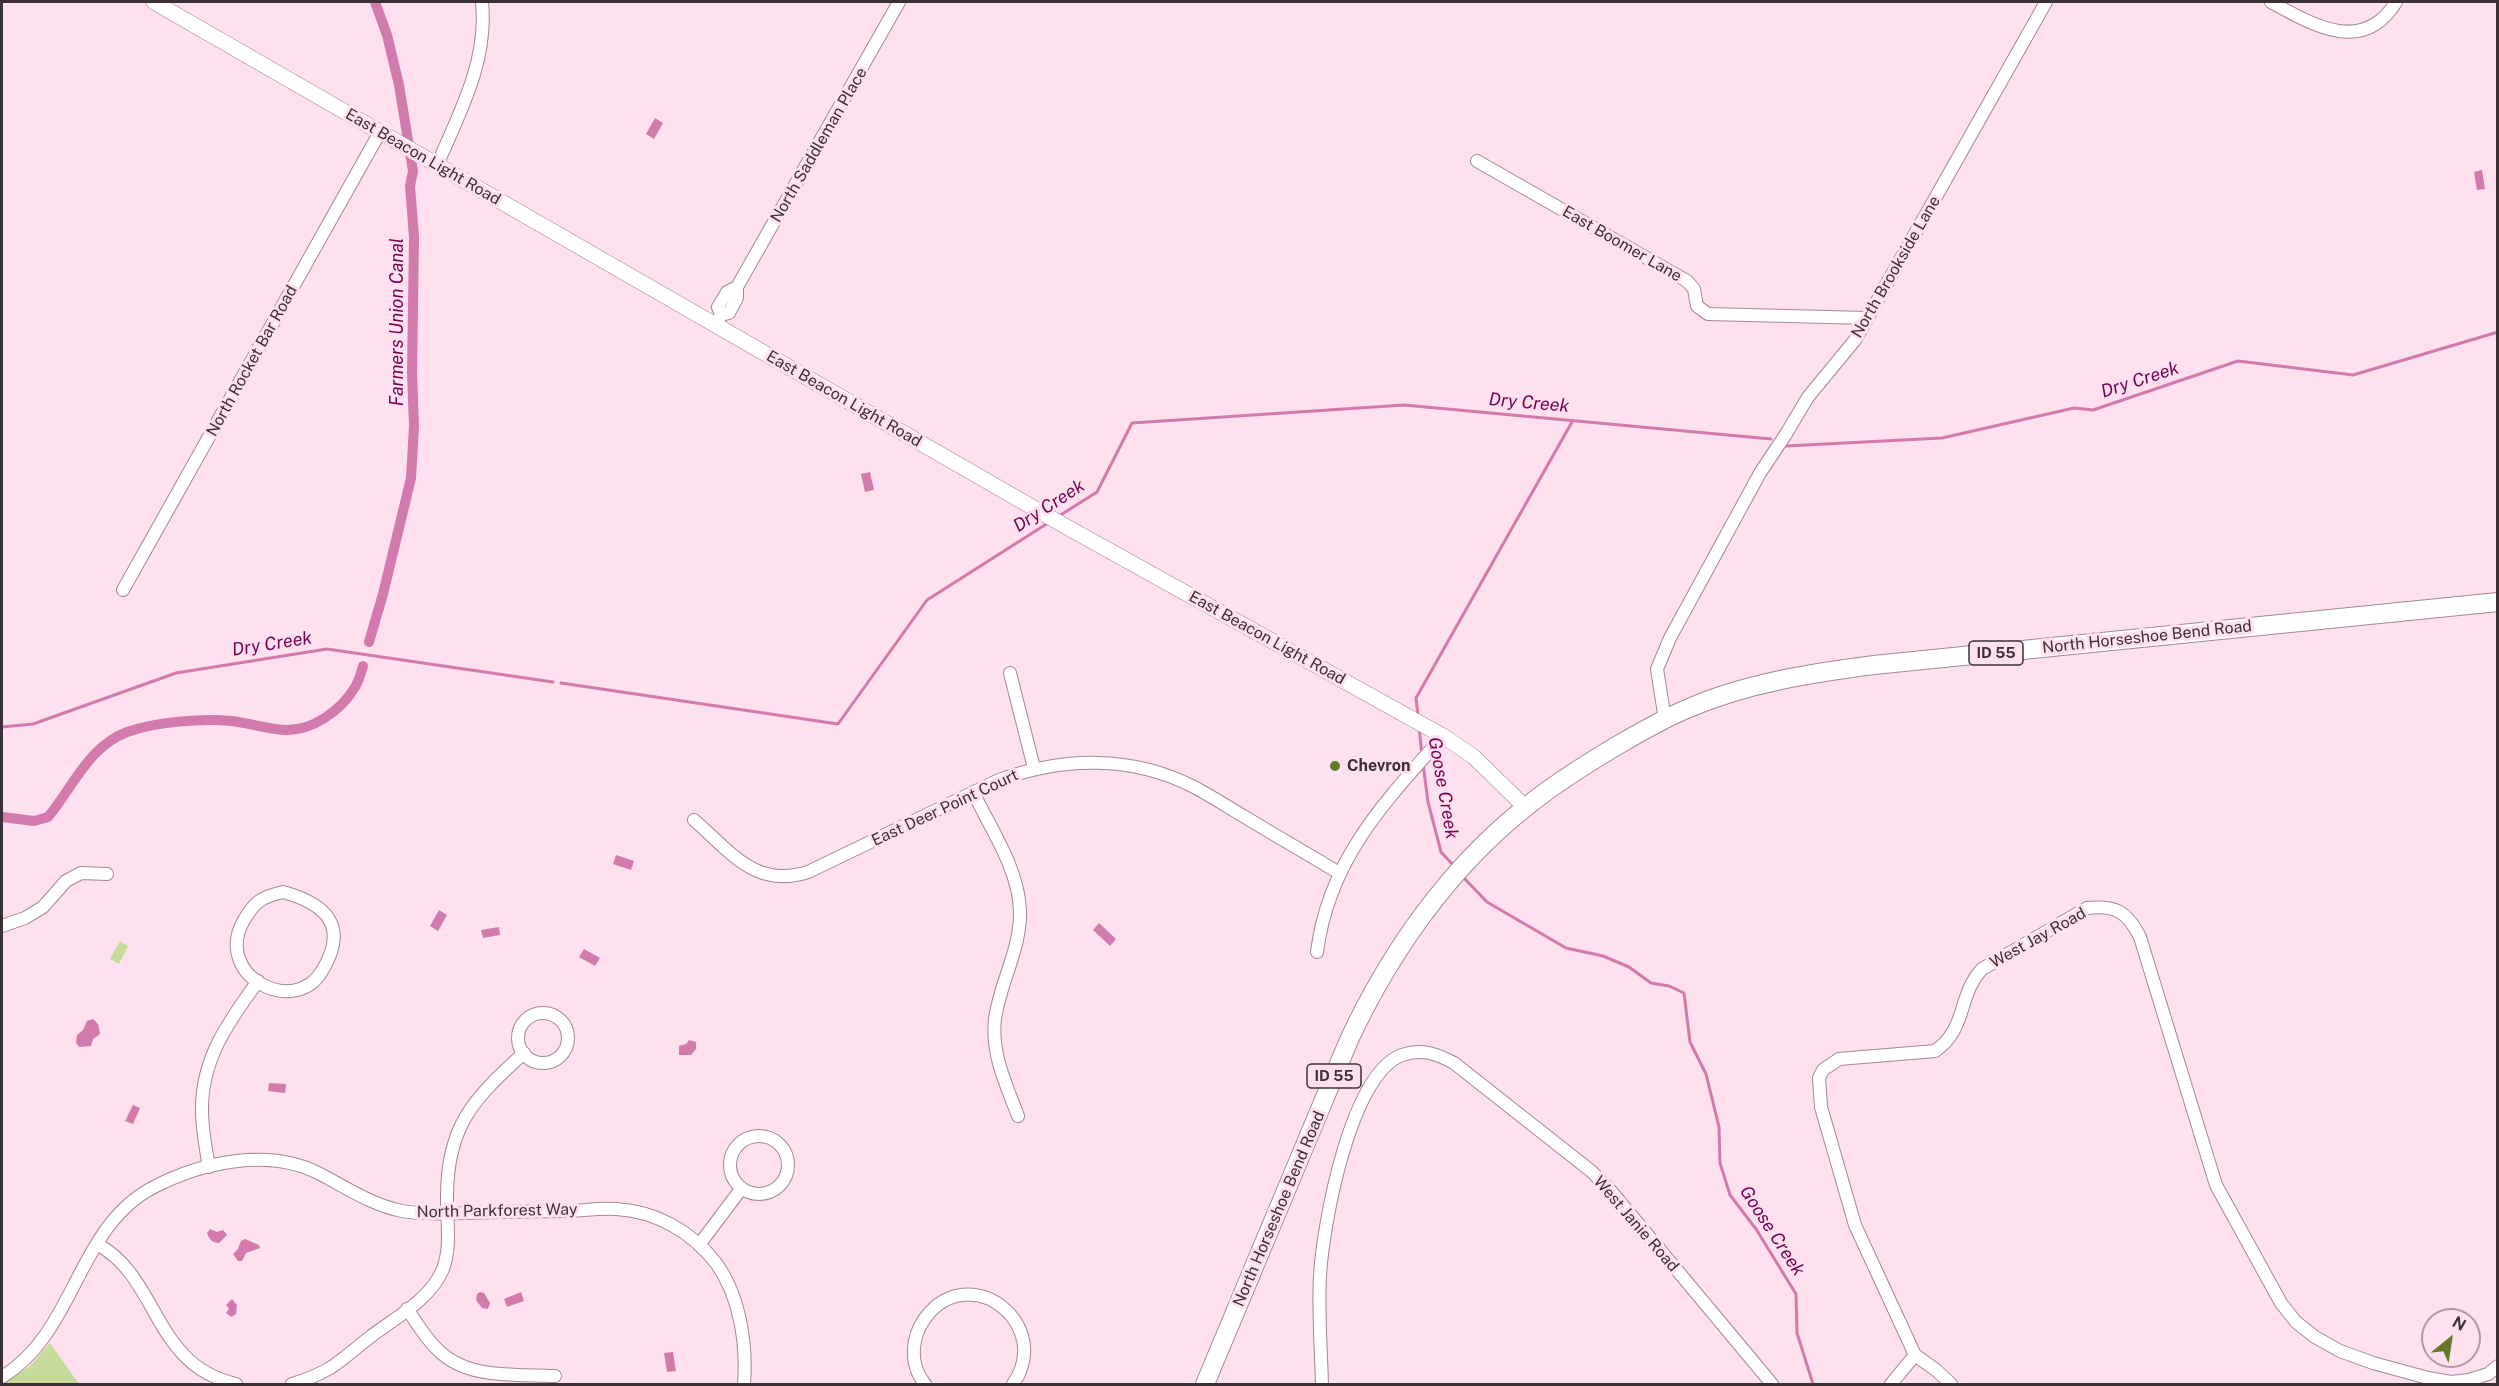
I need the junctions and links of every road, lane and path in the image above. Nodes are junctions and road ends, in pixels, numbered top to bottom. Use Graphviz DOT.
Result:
graph roads {
  1 [pos="154,2"];
  2 [pos="482,2"];
  3 [pos="899,2"];
  4 [pos="2046,2"];
  5 [pos="2271,2"];
  6 [pos="2396,2"];
  7 [pos="381,132"];
  8 [pos="1477,161"];
  9 [pos="437,165"];
  10 [pos="1867,318"];
  11 [pos="719,320"];
  12 [pos="123,590"];
  13 [pos="2498,602"];
  14 [pos="1010,673"];
  15 [pos="1665,720"];
  16 [pos="1443,736"];
  17 [pos="1034,768"];
  18 [pos="973,792"];
  19 [pos="1525,807"];
  20 [pos="694,820"];
  21 [pos="1339,873"];
  22 [pos="107,874"];
  23 [pos="2,926"];
  24 [pos="1317,952"];
  25 [pos="258,981"];
  26 [pos="524,1053"];
  27 [pos="1018,1116"];
  28 [pos="209,1167"];
  29 [pos="741,1189"];
  30 [pos="447,1213"];
  31 [pos="97,1244"];
  32 [pos="699,1245"];
  33 [pos="407,1309"];
  34 [pos="1915,1355"];
  35 [pos="2498,1366"];
  36 [pos="555,1376"];
  37 [pos="2,1377"];
  38 [pos="236,1384"];
  39 [pos="292,1384"];
  40 [pos="744,1384"];
  41 [pos="920,1384"];
  42 [pos="1013,1384"];
  43 [pos="1205,1384"];
  44 [pos="1322,1384"];
  45 [pos="1772,1384"];
  46 [pos="1891,1384"];
  47 [pos="1951,1384"];
  1 -- 7 [label="main road, East Beacon Light Road"];
  2 -- 9 [label="street"];
  3 -- 11 [label="street, North Saddleman Place"];
  4 -- 10 [label="street, North Brookside Lane"];
  5 -- 6 [label="street"];
  7 -- 9 [label="main road, East Beacon Light Road"];
  7 -- 12 [label="street, North Rocket Bar Road"];
  8 -- 10 [label="street, East Boomer Lane"];
  9 -- 11 [label="main road, East Beacon Light Road"];
  10 -- 15 [label="street, North Brookside Lane"];
  11 -- 16 [label="main road, East Beacon Light Road"];
  13 -- 15 [label="highway, North Horseshoe Bend Road / ID 55"];
  14 -- 17 [label="street"];
  15 -- 19 [label="highway, North Horseshoe Bend Road / ID 55"];
  16 -- 19 [label="main road, East Beacon Light Road"];
  16 -- 21 [label="street"];
  17 -- 18 [label="street, East Deer Point Court"];
  17 -- 21 [label="street, East Deer Point Court"];
  18 -- 20 [label="street, East Deer Point Court"];
  18 -- 27 [label="street"];
  19 -- 43 [label="highway, North Horseshoe Bend Road / ID 55"];
  21 -- 24 [label="street"];
  22 -- 23 [label="street"];
  25 -- 25 [label="street"];
  25 -- 28 [label="street"];
  26 -- 26 [label="street"];
  26 -- 30 [label="street"];
  28 -- 30 [label="street, North Parkforest Way"];
  28 -- 31 [label="street, North Parkforest Way"];
  29 -- 29 [label="street"];
  29 -- 32 [label="street"];
  30 -- 32 [label="street, North Parkforest Way"];
  30 -- 33 [label="street"];
  31 -- 37 [label="street, North Parkforest Way"];
  31 -- 38 [label="street"];
  32 -- 40 [label="street, North Parkforest Way"];
  33 -- 36 [label="street"];
  33 -- 39 [label="street"];
  34 -- 35 [label="street, West Jay Road"];
  34 -- 46 [label="street"];
  34 -- 47 [label="street"];
  41 -- 42 [label="street"];
  44 -- 45 [label="street, West Janie Road"];
}
